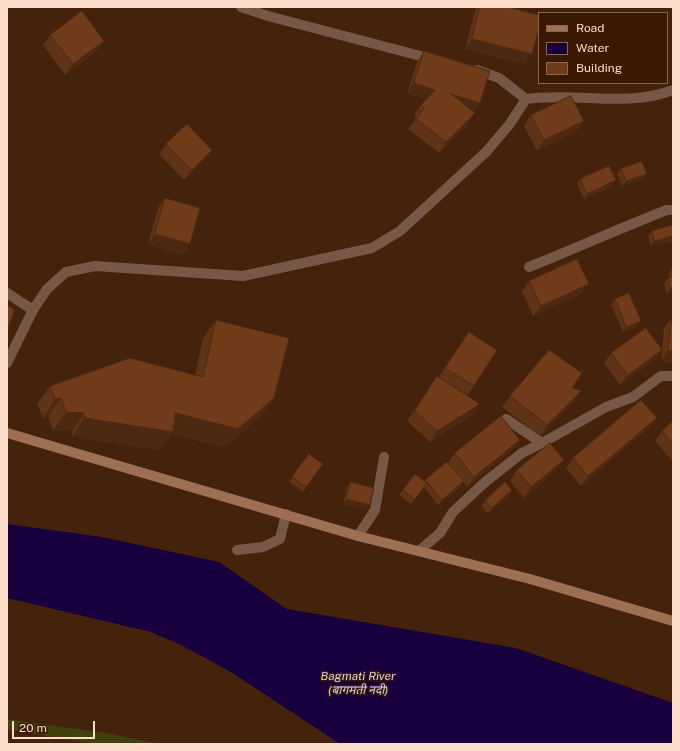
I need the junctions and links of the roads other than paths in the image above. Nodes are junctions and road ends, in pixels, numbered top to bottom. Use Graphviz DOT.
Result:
graph roads {
  1 [pos="241,7"];
  2 [pos="444,62"];
  3 [pos="467,68"];
  4 [pos="673,90"];
  5 [pos="526,99"];
  6 [pos="673,210"];
  7 [pos="529,267"];
  8 [pos="7,293"];
  9 [pos="32,310"];
  10 [pos="7,363"];
  11 [pos="673,376"];
  12 [pos="506,419"];
  13 [pos="7,433"];
  14 [pos="542,444"];
  15 [pos="384,457"];
  16 [pos="286,514"];
  17 [pos="358,536"];
  18 [pos="237,550"];
  19 [pos="419,551"];
  20 [pos="673,621"];
  1 -- 2 [label="street"];
  3 -- 5 [label="street"];
  4 -- 5 [label="street"];
  5 -- 9 [label="street"];
  6 -- 7 [label="street"];
  8 -- 9 [label="street"];
  9 -- 10 [label="street"];
  11 -- 14 [label="street"];
  12 -- 14 [label="street"];
  13 -- 16 [label="main road"];
  14 -- 19 [label="street"];
  15 -- 17 [label="street"];
  16 -- 17 [label="main road"];
  16 -- 18 [label="street"];
  17 -- 19 [label="main road"];
  19 -- 20 [label="main road"];
}
